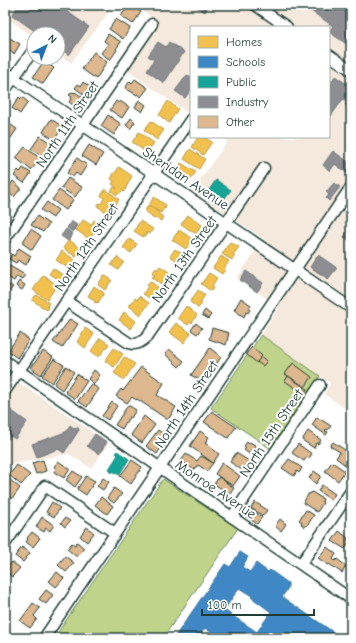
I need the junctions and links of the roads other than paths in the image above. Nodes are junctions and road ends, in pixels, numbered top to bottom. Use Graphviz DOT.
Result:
graph roads {
  1 [pos="255,5"];
  2 [pos="152,24"];
  3 [pos="286,26"];
  4 [pos="330,56"];
  5 [pos="26,61"];
  6 [pos="351,70"];
  7 [pos="5,72"];
  8 [pos="14,78"];
  9 [pos="5,90"];
  10 [pos="190,120"];
  11 [pos="83,125"];
  12 [pos="264,168"];
  13 [pos="154,174"];
  14 [pos="351,187"];
  15 [pos="226,223"];
  16 [pos="5,239"];
  17 [pos="294,270"];
  18 [pos="66,301"];
  19 [pos="351,308"];
  20 [pos="5,361"];
  21 [pos="19,371"];
  22 [pos="320,385"];
  23 [pos="5,391"];
  24 [pos="160,467"];
  25 [pos="351,491"];
  26 [pos="232,517"];
  27 [pos="115,533"];
  28 [pos="5,544"];
  29 [pos="301,564"];
  30 [pos="351,599"];
  31 [pos="44,638"];
  1 -- 3 [label="street"];
  2 -- 11 [label="street, North 11th Street"];
  4 -- 6 [label="street"];
  5 -- 8 [label="street"];
  7 -- 8 [label="street, Sheridan Avenue"];
  8 -- 9 [label="street"];
  8 -- 11 [label="street, Sheridan Avenue"];
  10 -- 13 [label="street, North 12th Street"];
  11 -- 13 [label="street, Sheridan Avenue"];
  11 -- 16 [label="street, North 11th Street"];
  12 -- 15 [label="street, North 13th Street"];
  13 -- 15 [label="street, Sheridan Avenue"];
  13 -- 18 [label="street, North 12th Street"];
  14 -- 17 [label="street, North 14th Street"];
  15 -- 17 [label="street, Sheridan Avenue"];
  15 -- 18 [label="street, North 13th Street"];
  17 -- 19 [label="street, Sheridan Avenue"];
  17 -- 24 [label="street, North 14th Street"];
  18 -- 21 [label="street, North 12th Street"];
  20 -- 21 [label="street, Monroe Avenue"];
  21 -- 23 [label="street, North 12th Street"];
  21 -- 24 [label="street, Monroe Avenue"];
  22 -- 26 [label="street, North 15th Street"];
  24 -- 26 [label="street, Monroe Avenue"];
  24 -- 27 [label="street, North 14th Street"];
  25 -- 29 [label="street"];
  26 -- 29 [label="street, Monroe Avenue"];
  27 -- 28 [label="street"];
  27 -- 31 [label="street, North 14th Street"];
  29 -- 30 [label="street, Monroe Avenue"];
}
